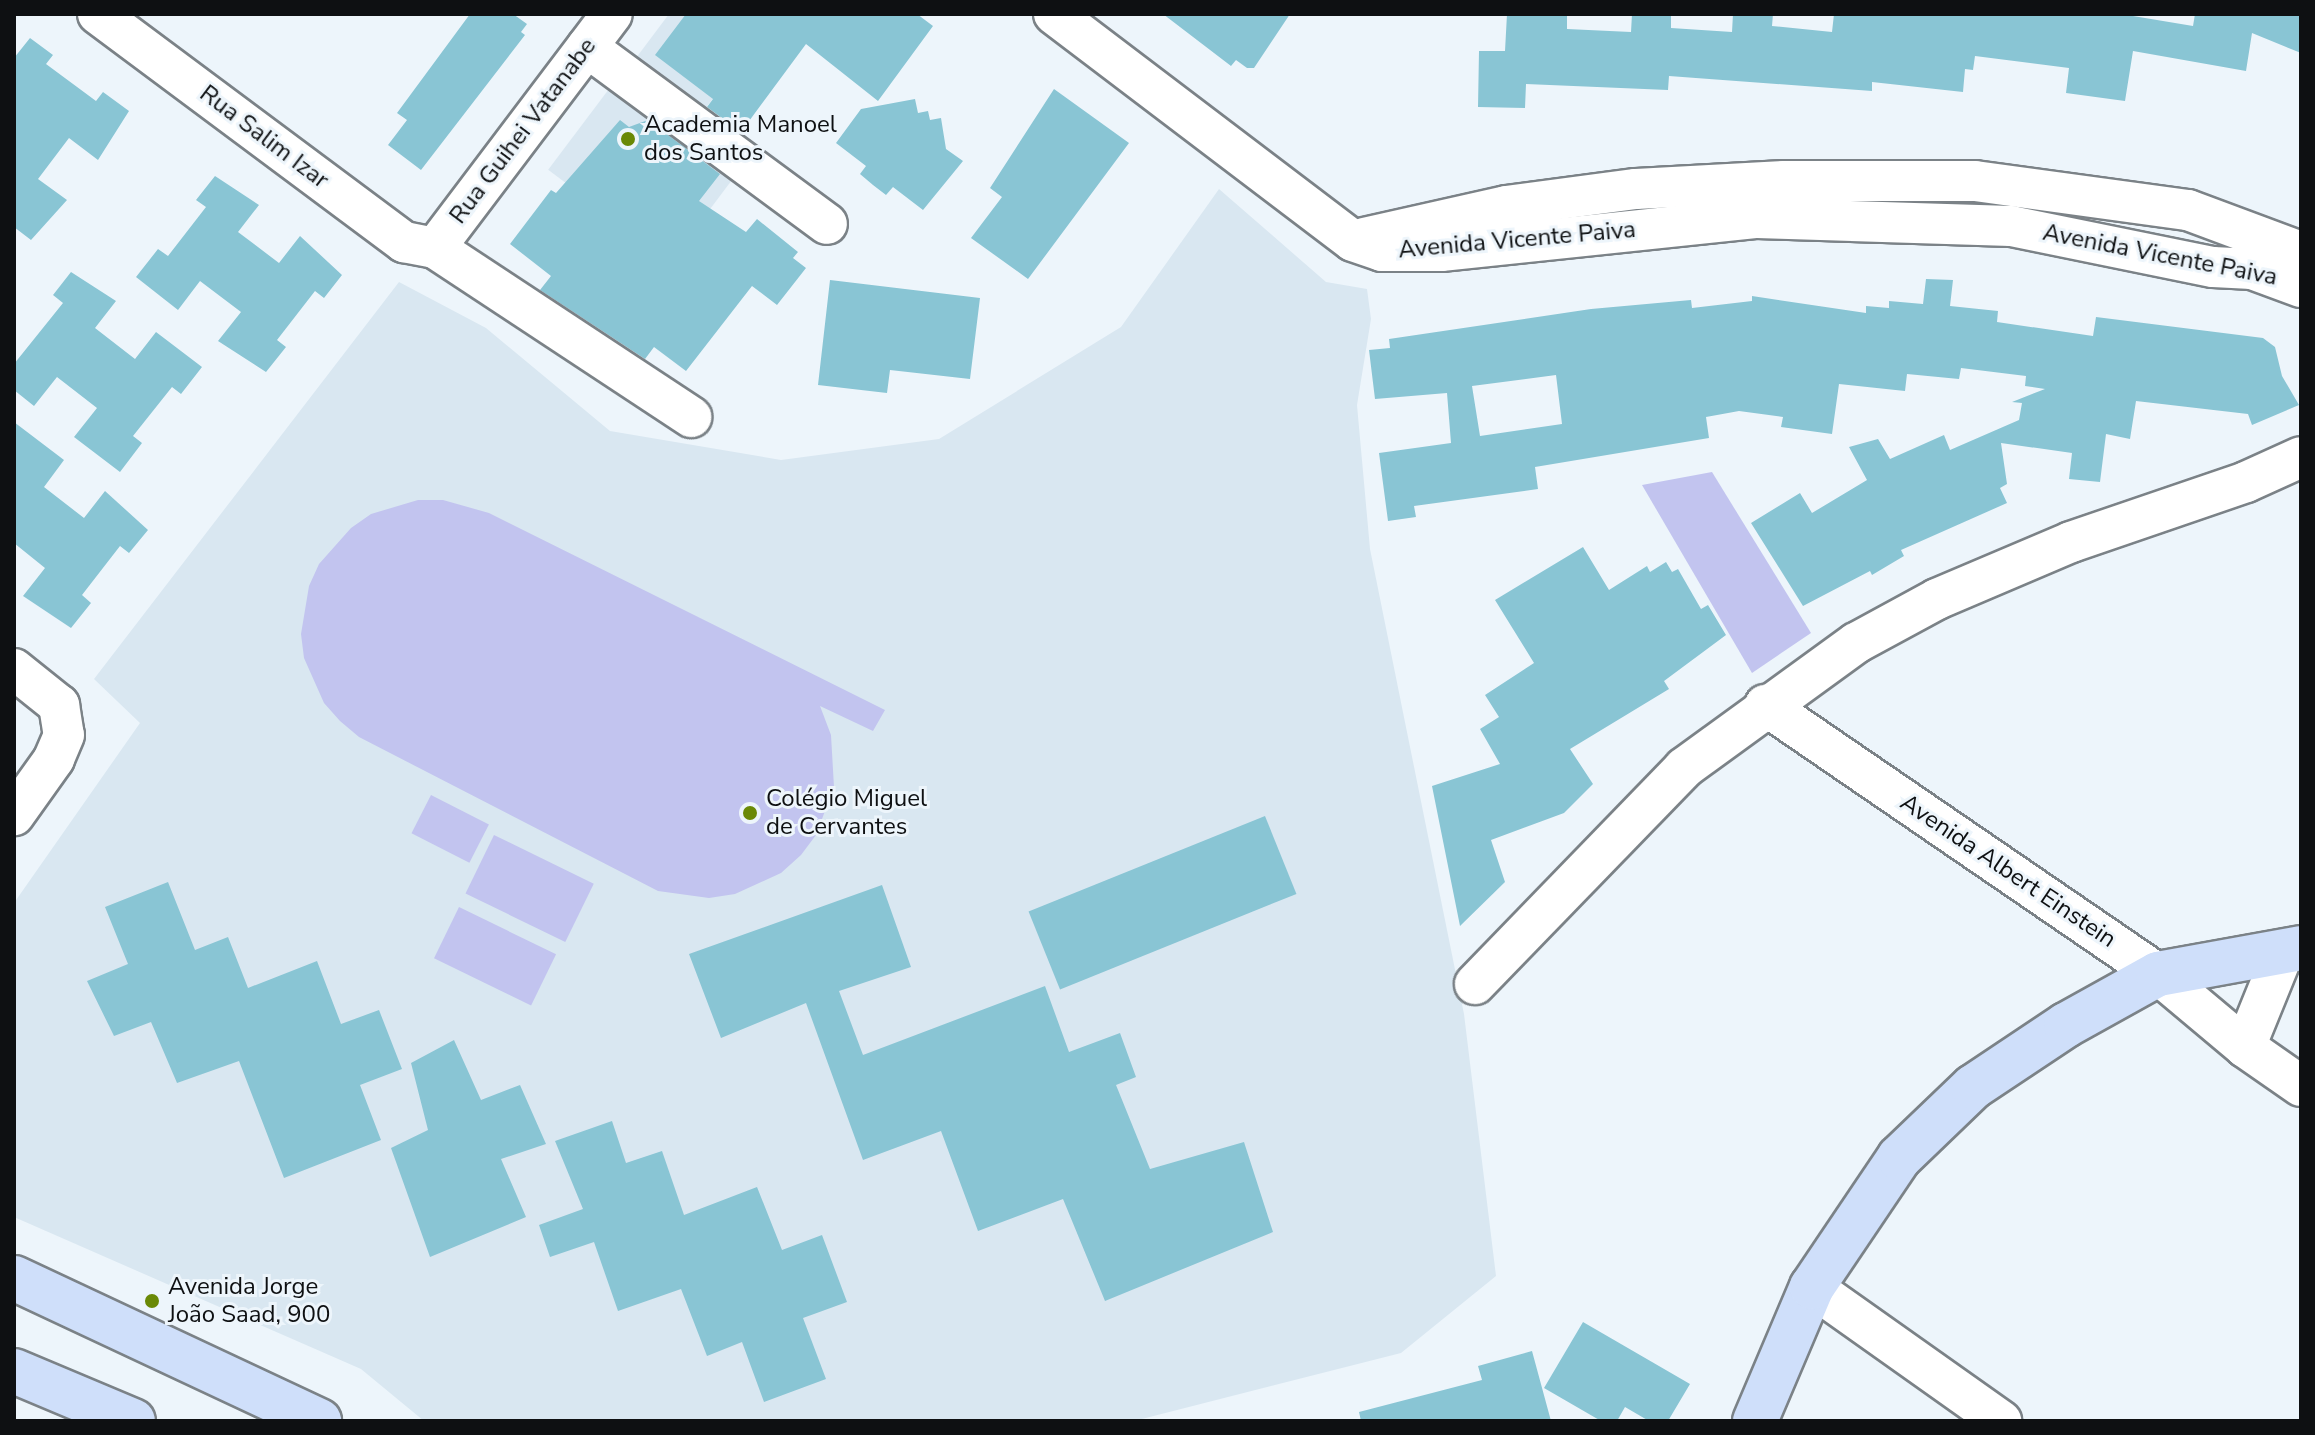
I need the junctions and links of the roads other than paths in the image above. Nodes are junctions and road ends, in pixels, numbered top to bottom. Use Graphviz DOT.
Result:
graph roads {
  1 [pos="98,14"];
  2 [pos="612,14"];
  3 [pos="1054,14"];
  4 [pos="587,47"];
  5 [pos="827,224"];
  6 [pos="1353,241"];
  7 [pos="435,248"];
  8 [pos="2301,252"];
  9 [pos="2301,287"];
  10 [pos="691,417"];
  11 [pos="2301,457"];
  12 [pos="14,669"];
  13 [pos="1765,705"];
  14 [pos="14,815"];
  15 [pos="2292,950"];
  16 [pos="2158,974"];
  17 [pos="1475,984"];
  18 [pos="2245,1047"];
  19 [pos="2301,1086"];
  20 [pos="14,1278"];
  21 [pos="1812,1287"];
  22 [pos="14,1371"];
  23 [pos="133,1421"];
  24 [pos="319,1421"];
  25 [pos="1755,1421"];
  26 [pos="2001,1421"];
  1 -- 7 [label="street, Rua Salim Izar"];
  2 -- 4 [label="street, Rua Guihei Vatanabe"];
  3 -- 6 [label="street"];
  4 -- 5 [label="street"];
  4 -- 7 [label="street, Rua Guihei Vatanabe"];
  6 -- 8 [label="street, Avenida Vicente Paiva"];
  6 -- 9 [label="street, Avenida Vicente Paiva"];
  7 -- 10 [label="street, Rua Salim Izar"];
  11 -- 13 [label="street"];
  12 -- 14 [label="street"];
  13 -- 16 [label="street, Avenida Albert Einstein"];
  13 -- 17 [label="street"];
  15 -- 16 [label="main road"];
  15 -- 18 [label="street"];
  16 -- 18 [label="street, Avenida Albert Einstein"];
  16 -- 21 [label="main road"];
  18 -- 19 [label="street, Avenida Albert Einstein"];
  20 -- 24 [label="main road"];
  21 -- 25 [label="main road"];
  21 -- 26 [label="street"];
  22 -- 23 [label="main road"];
}
